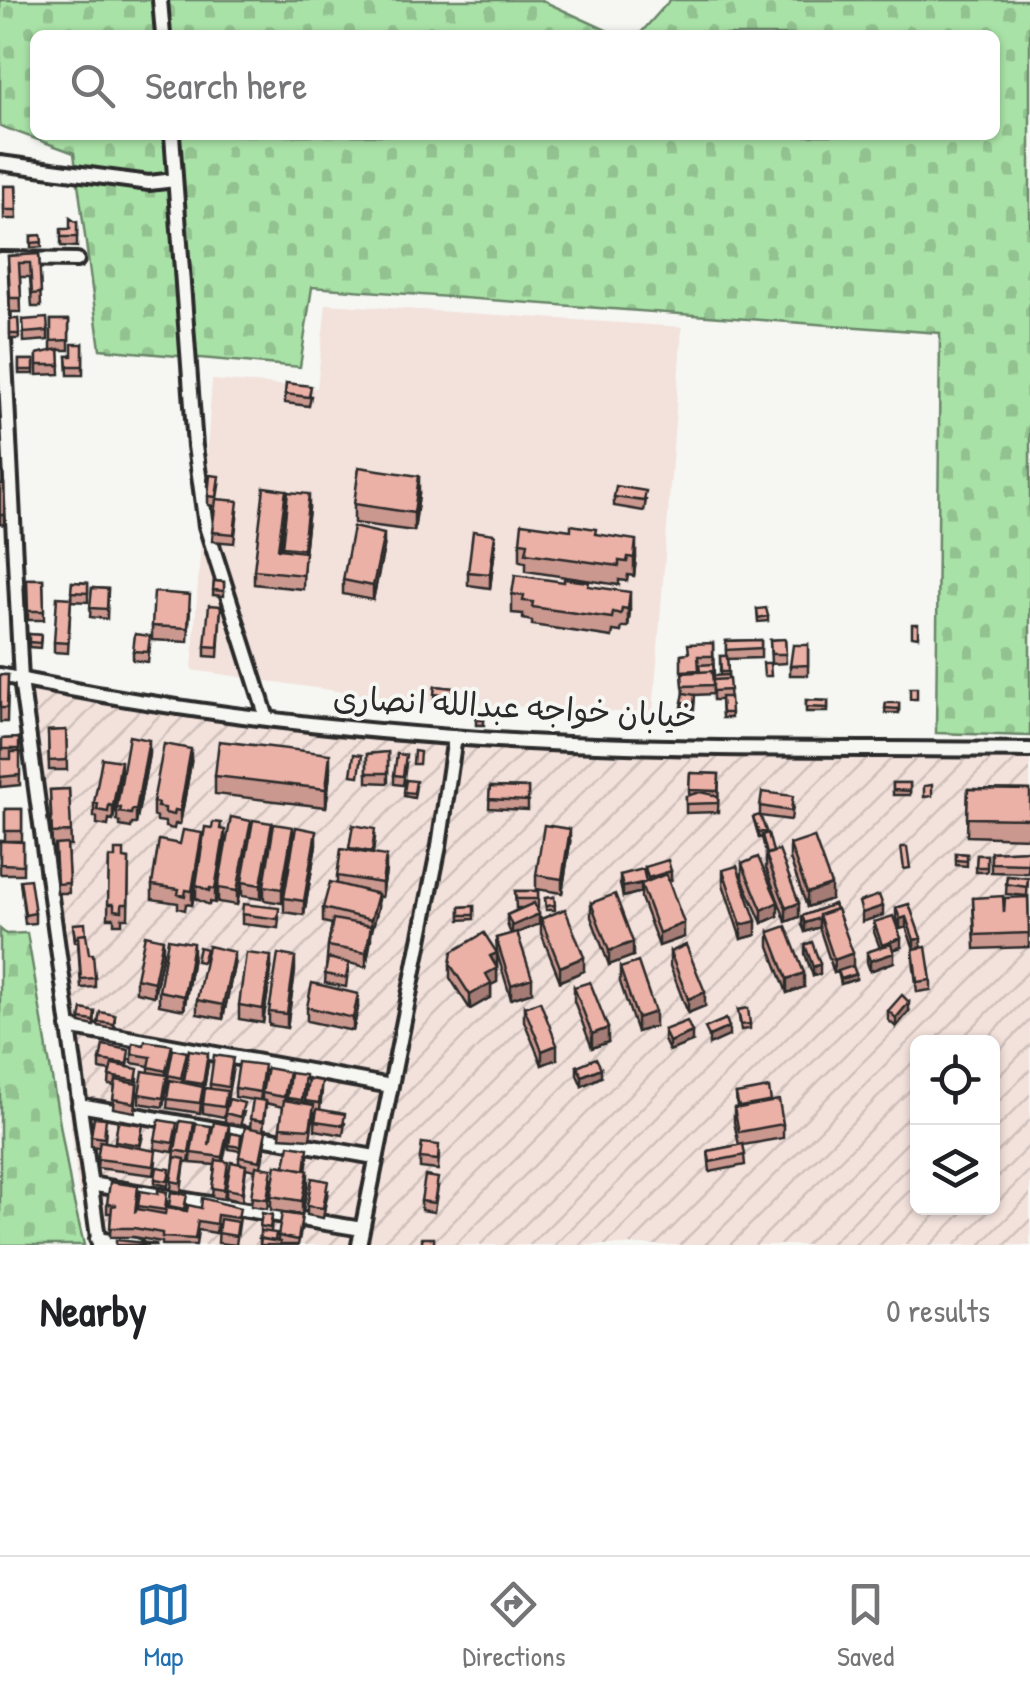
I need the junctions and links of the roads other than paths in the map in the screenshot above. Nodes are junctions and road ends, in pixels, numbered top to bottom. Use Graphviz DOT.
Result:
graph roads {
  1 [pos="160,0"];
  2 [pos="163,30"];
  3 [pos="172,140"];
  4 [pos="0,163"];
  5 [pos="175,180"];
  6 [pos="77,260"];
  7 [pos="4,402"];
  8 [pos="0,675"];
  9 [pos="21,680"];
  10 [pos="267,718"];
  11 [pos="455,737"];
  12 [pos="1030,750"];
  13 [pos="68,1026"];
  14 [pos="391,1086"];
  15 [pos="79,1105"];
  16 [pos="375,1157"];
  17 [pos="90,1184"];
  18 [pos="362,1230"];
  19 [pos="98,1242"];
  20 [pos="135,1245"];
  21 [pos="359,1245"];
  1 -- 2 [label="street"];
  3 -- 5 [label="street"];
  4 -- 5 [label="street"];
  5 -- 10 [label="street"];
  6 -- 7 [label="street"];
  7 -- 9 [label="street"];
  8 -- 9 [label="street, خیابان خواجه عبدالله انصاری"];
  9 -- 10 [label="street, خیابان خواجه عبدالله انصاری"];
  9 -- 13 [label="street"];
  10 -- 11 [label="street, خیابان خواجه عبدالله انصاری"];
  11 -- 12 [label="street, خیابان خواجه عبدالله انصاری"];
  11 -- 14 [label="street"];
  13 -- 14 [label="street"];
  13 -- 15 [label="street"];
  14 -- 16 [label="street"];
  15 -- 16 [label="street"];
  15 -- 17 [label="street"];
  16 -- 18 [label="street"];
  17 -- 18 [label="street"];
  17 -- 19 [label="street"];
  18 -- 21 [label="street"];
  19 -- 20 [label="street"];
}
